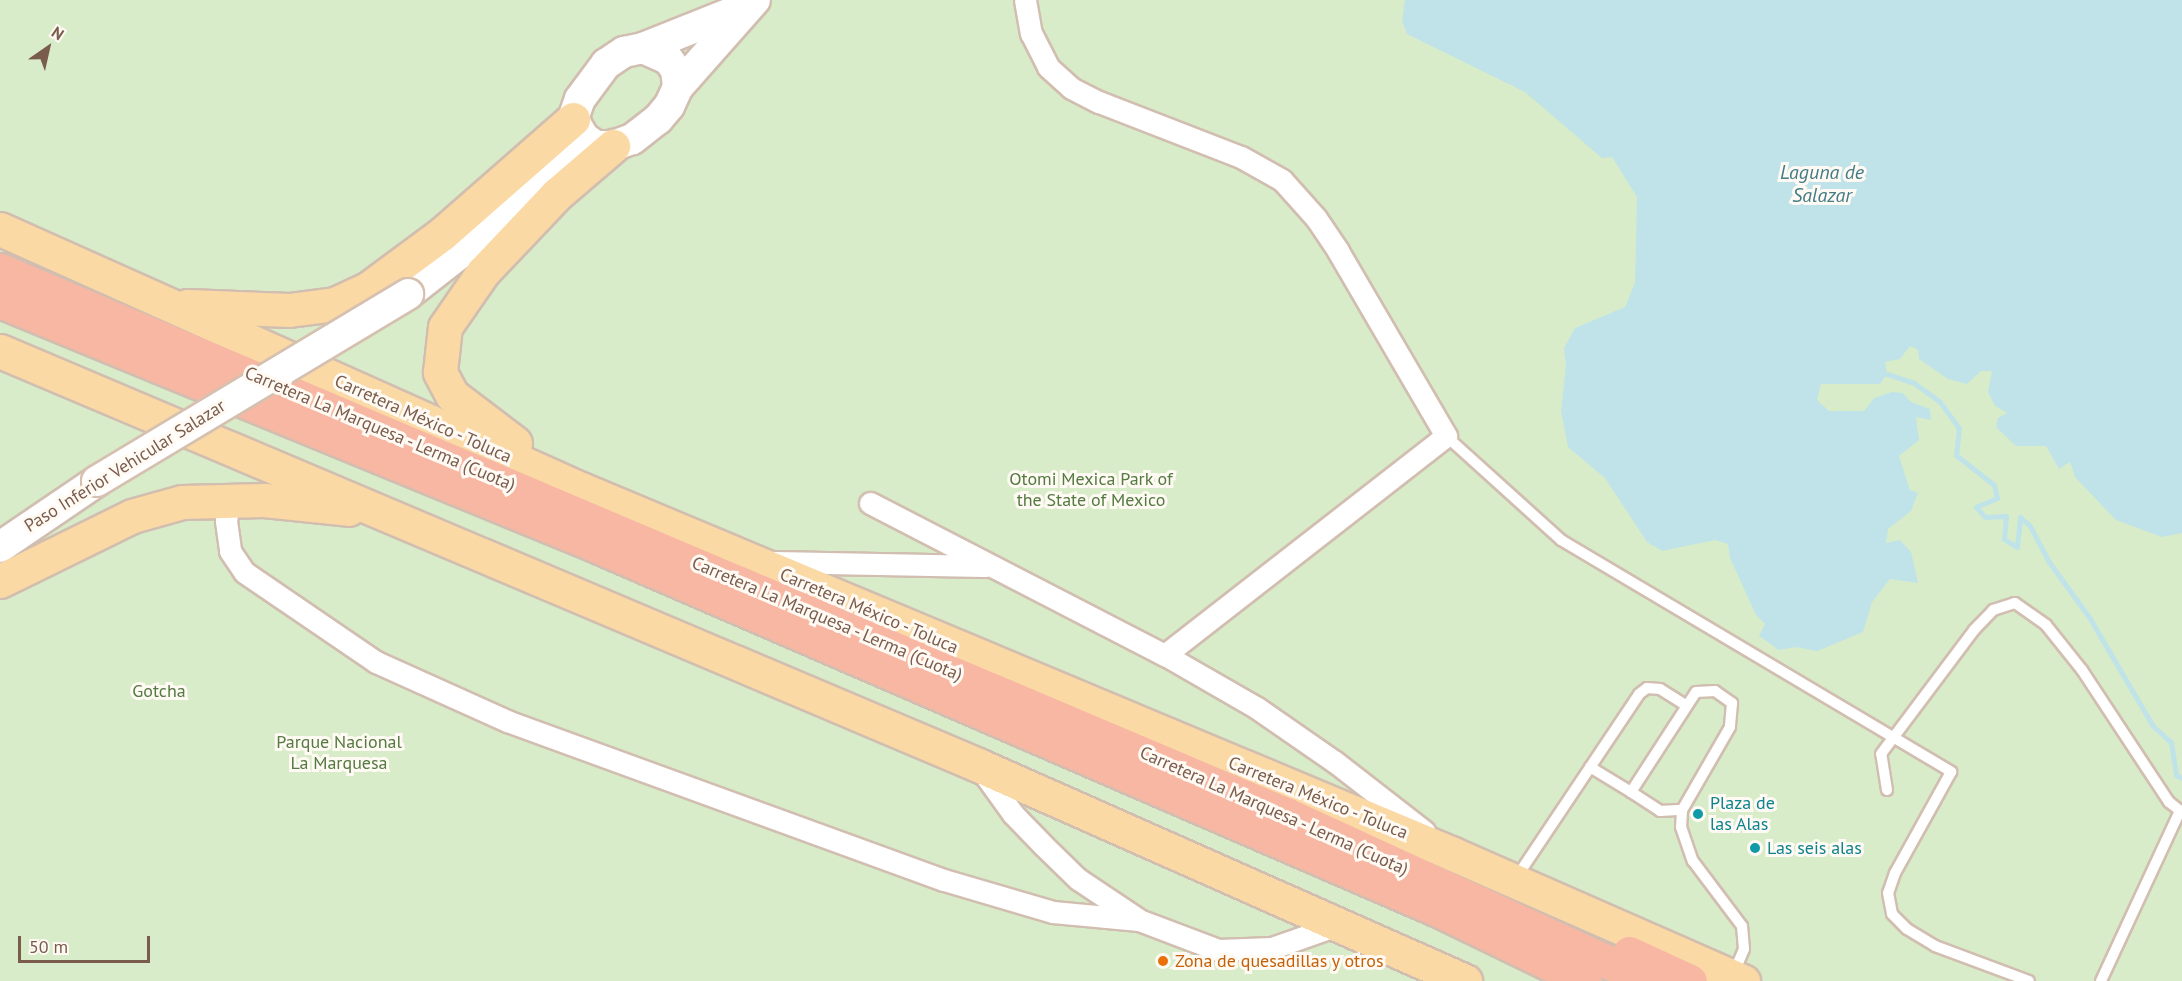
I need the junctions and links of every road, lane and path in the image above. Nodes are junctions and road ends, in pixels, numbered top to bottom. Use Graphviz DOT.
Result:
graph roads {
  1 [pos="1025,0"];
  2 [pos="750,3"];
  3 [pos="643,48"];
  4 [pos="678,87"];
  5 [pos="590,134"];
  6 [pos="0,229"];
  7 [pos="0,270"];
  8 [pos="0,301"];
  9 [pos="162,304"];
  10 [pos="0,351"];
  11 [pos="1446,436"];
  12 [pos="581,489"];
  13 [pos="229,500"];
  14 [pos="870,503"];
  15 [pos="387,513"];
  16 [pos="2,545"];
  17 [pos="752,562"];
  18 [pos="993,566"];
  19 [pos="0,581"];
  20 [pos="1165,655"];
  21 [pos="1686,705"];
  22 [pos="1895,738"];
  23 [pos="978,765"];
  24 [pos="1590,767"];
  25 [pos="1887,790"];
  26 [pos="1631,792"];
  27 [pos="1682,810"];
  28 [pos="2181,811"];
  29 [pos="1288,814"];
  30 [pos="1453,854"];
  31 [pos="1512,883"];
  32 [pos="1139,920"];
  33 [pos="1340,924"];
  34 [pos="1738,978"];
  35 [pos="1465,981"];
  36 [pos="1585,981"];
  37 [pos="1649,981"];
  38 [pos="1690,981"];
  39 [pos="2029,981"];
  40 [pos="2101,981"];
  1 -- 11 [label="street"];
  2 -- 3 [label="main road"];
  2 -- 4 [label="main road"];
  3 -- 4 [label="main road"];
  3 -- 5 [label="main road"];
  4 -- 5 [label="main road"];
  5 -- 9 [label="main road"];
  5 -- 12 [label="main road"];
  5 -- 16 [label="main road, Paso Inferior Vehicular Salazar, bridge"];
  6 -- 9 [label="main road, Carretera México - Toluca"];
  7 -- 29 [label="highway, Carretera La Marquesa - Lerma (Cuota)"];
  8 -- 36 [label="highway, Carretera La Marquesa - Lerma (Cuota)"];
  9 -- 12 [label="main road, Carretera México - Toluca"];
  10 -- 15 [label="main road"];
  11 -- 20 [label="street"];
  11 -- 22 [label="lane"];
  12 -- 17 [label="main road, Carretera México - Toluca"];
  13 -- 15 [label="main road"];
  13 -- 19 [label="main road"];
  13 -- 32 [label="street"];
  14 -- 18 [label="street"];
  15 -- 23 [label="main road"];
  17 -- 18 [label="street"];
  17 -- 30 [label="main road, Carretera México - Toluca"];
  18 -- 20 [label="street"];
  20 -- 30 [label="street"];
  21 -- 24 [label="lane"];
  21 -- 26 [label="lane"];
  21 -- 27 [label="lane"];
  22 -- 25 [label="lane"];
  22 -- 28 [label="lane"];
  22 -- 39 [label="lane"];
  23 -- 32 [label="street"];
  23 -- 33 [label="main road"];
  24 -- 26 [label="lane"];
  24 -- 31 [label="lane"];
  26 -- 27 [label="lane"];
  27 -- 34 [label="lane"];
  28 -- 40 [label="lane"];
  29 -- 37 [label="highway, Carretera La Marquesa - Lerma (Cuota)"];
  29 -- 38 [label="highway"];
  30 -- 31 [label="main road, Carretera México - Toluca"];
  31 -- 34 [label="main road, Carretera México - Toluca"];
  32 -- 33 [label="street"];
  33 -- 35 [label="main road"];
}
